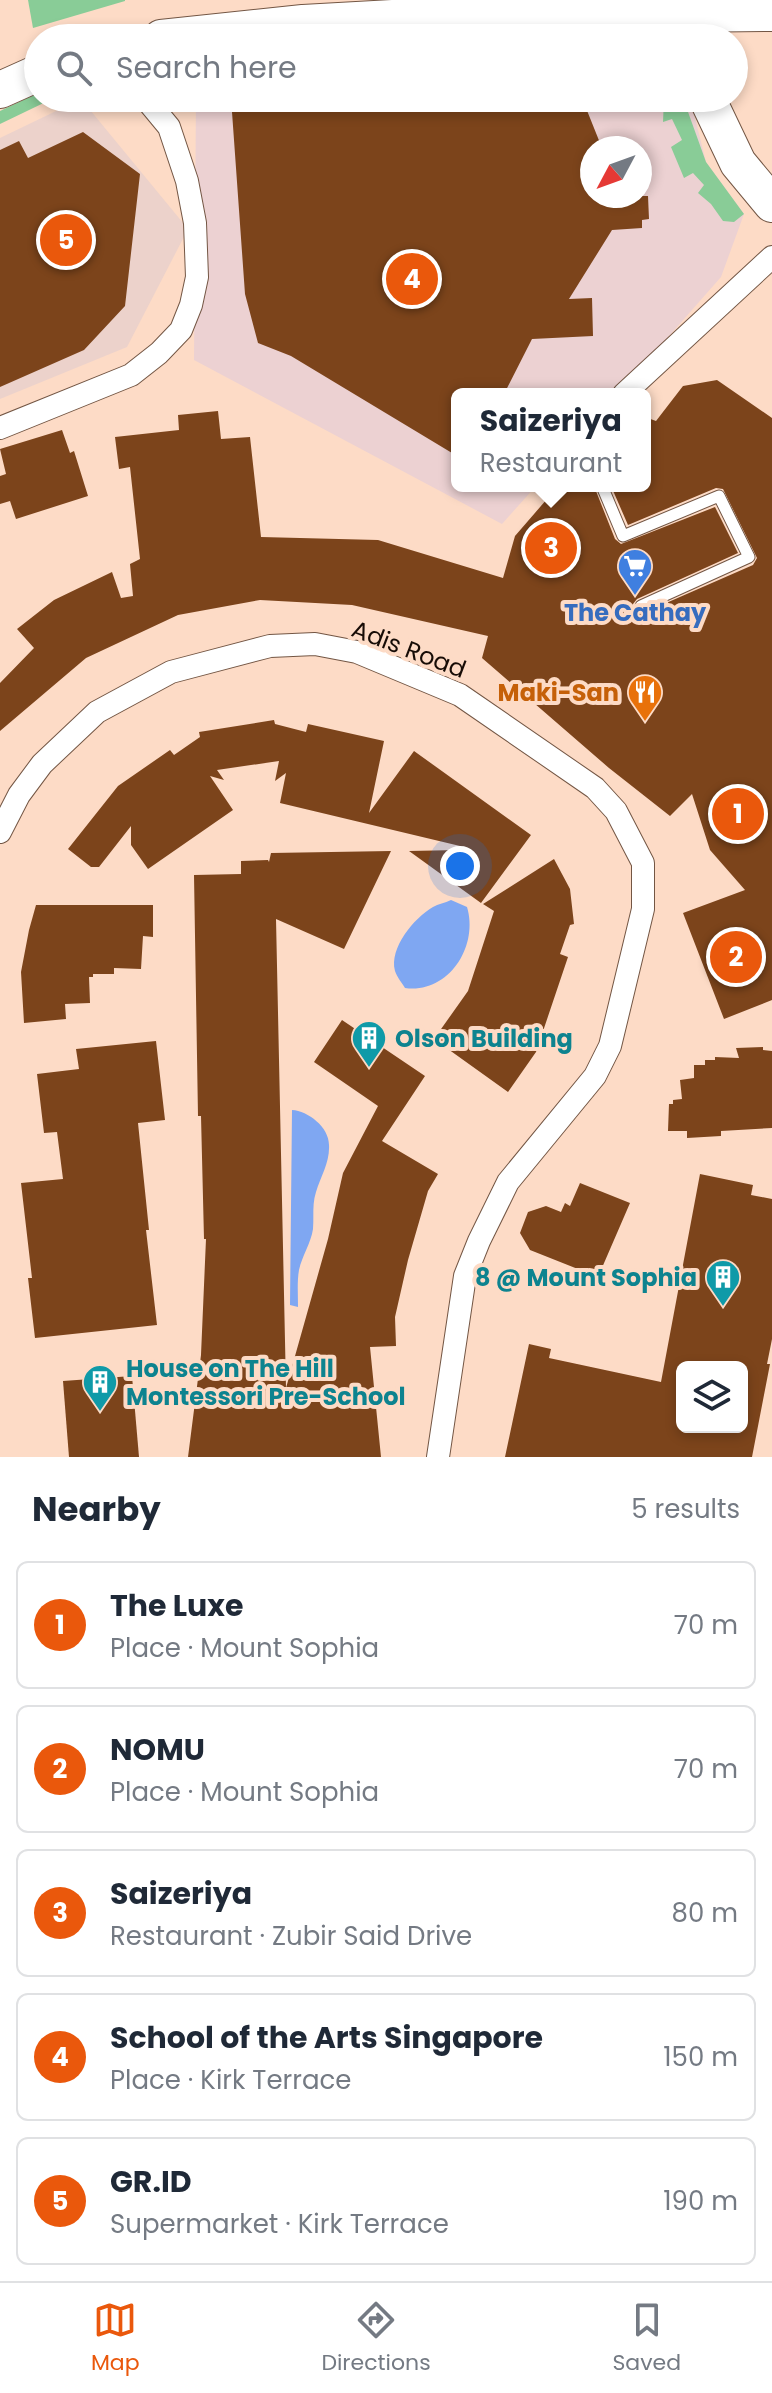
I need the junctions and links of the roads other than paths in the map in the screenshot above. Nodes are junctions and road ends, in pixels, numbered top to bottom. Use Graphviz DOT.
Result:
graph roads {
  1 [pos="772,13"];
  2 [pos="690,17"];
  3 [pos="294,24"];
  4 [pos="24,79"];
  5 [pos="0,90"];
  6 [pos="160,112"];
  7 [pos="714,112"];
  8 [pos="772,204"];
  9 [pos="772,257"];
  10 [pos="630,388"];
  11 [pos="0,428"];
  12 [pos="605,492"];
  13 [pos="641,606"];
  14 [pos="0,832"];
  15 [pos="438,1457"];
  1 -- 2 [label="main road"];
  2 -- 3 [label="main road"];
  4 -- 5 [label="main road"];
  6 -- 11 [label="street"];
  7 -- 8 [label="main road"];
  9 -- 10 [label="street"];
  12 -- 13 [label="lane"];
  14 -- 15 [label="street, Adis Road"];
}
